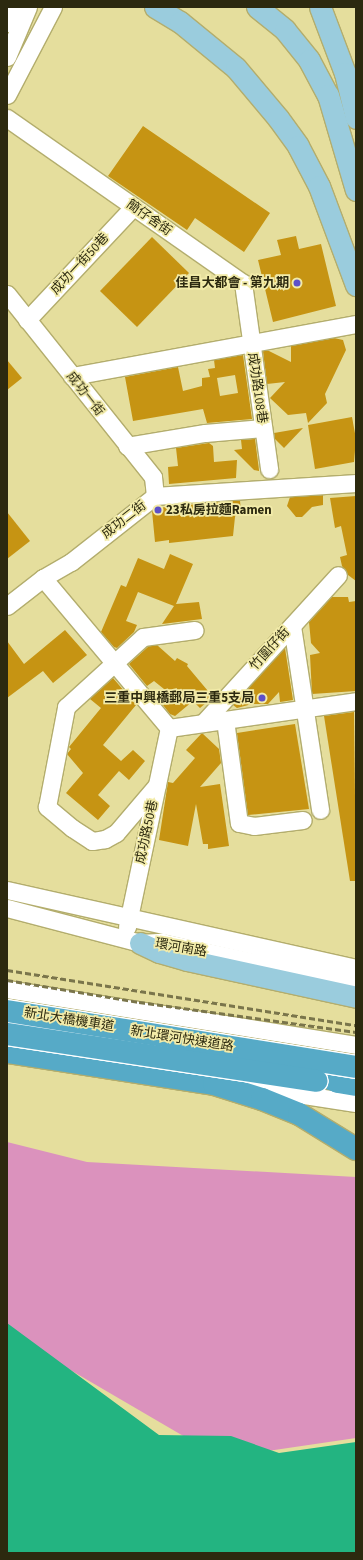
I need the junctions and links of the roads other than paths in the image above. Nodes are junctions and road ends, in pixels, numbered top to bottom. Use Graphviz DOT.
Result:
graph roads {
  1 [pos="14,7"];
  2 [pos="28,7"];
  3 [pos="52,7"];
  4 [pos="155,7"];
  5 [pos="257,7"];
  6 [pos="320,7"];
  7 [pos="7,23"];
  8 [pos="7,57"];
  9 [pos="7,95"];
  10 [pos="7,118"];
  11 [pos="356,118"];
  12 [pos="356,190"];
  13 [pos="133,207"];
  14 [pos="356,285"];
  15 [pos="7,294"];
  16 [pos="28,320"];
  17 [pos="356,324"];
  18 [pos="250,342"];
  19 [pos="72,376"];
  20 [pos="263,428"];
  21 [pos="127,446"];
  22 [pos="269,469"];
  23 [pos="356,483"];
  24 [pos="154,496"];
  25 [pos="338,575"];
  26 [pos="43,578"];
  27 [pos="7,606"];
  28 [pos="292,626"];
  29 [pos="195,630"];
  30 [pos="115,663"];
  31 [pos="356,701"];
  32 [pos="304,708"];
  33 [pos="224,720"];
  34 [pos="203,723"];
  35 [pos="169,728"];
  36 [pos="157,785"];
  37 [pos="320,810"];
  38 [pos="303,820"];
  39 [pos="7,890"];
  40 [pos="7,908"];
  41 [pos="129,917"];
  42 [pos="132,940"];
  43 [pos="356,968"];
  44 [pos="356,984"];
  45 [pos="7,989"];
  46 [pos="356,997"];
  47 [pos="7,1011"];
  48 [pos="7,1025"];
  49 [pos="7,1034"];
  50 [pos="7,1041"];
  51 [pos="356,1045"];
  52 [pos="7,1046"];
  53 [pos="7,1052"];
  54 [pos="223,1058"];
  55 [pos="356,1067"];
  56 [pos="304,1070"];
  57 [pos="356,1076"];
  58 [pos="356,1086"];
  59 [pos="356,1103"];
  60 [pos="356,1149"];
  1 -- 7 [label="street"];
  2 -- 8 [label="street"];
  3 -- 9 [label="street"];
  4 -- 14 [label="main road"];
  5 -- 12 [label="main road"];
  6 -- 11 [label="main road"];
  10 -- 13 [label="street, 簡仔舍街"];
  13 -- 16 [label="street, 成功一街50巷"];
  13 -- 18 [label="street, 簡仔舍街"];
  15 -- 16 [label="street, 成功一街"];
  16 -- 19 [label="street, 成功一街"];
  17 -- 18 [label="street, 成功路108巷"];
  18 -- 19 [label="street"];
  18 -- 20 [label="street, 成功路108巷"];
  19 -- 21 [label="street, 成功一街"];
  20 -- 21 [label="street"];
  20 -- 22 [label="street, 成功路108巷"];
  21 -- 24 [label="street, 成功一街"];
  23 -- 24 [label="street, 成功二街"];
  24 -- 26 [label="street, 成功二街"];
  25 -- 28 [label="street, 竹圍仔街"];
  26 -- 27 [label="street, 成功二街"];
  26 -- 30 [label="street"];
  28 -- 32 [label="street"];
  28 -- 34 [label="street, 竹圍仔街"];
  29 -- 30 [label="street"];
  30 -- 35 [label="street"];
  30 -- 36 [label="street"];
  31 -- 32 [label="street"];
  32 -- 33 [label="street"];
  32 -- 37 [label="street"];
  33 -- 34 [label="street"];
  33 -- 38 [label="street"];
  34 -- 35 [label="street"];
  35 -- 36 [label="street, 成功路50巷"];
  36 -- 41 [label="street, 成功路50巷"];
  39 -- 41 [label="street, 環河南路"];
  40 -- 42 [label="street, 環河南路"];
  41 -- 42 [label="street, 成功路50巷"];
  41 -- 43 [label="street, 環河南路"];
  42 -- 44 [label="street, 環河南路"];
  42 -- 46 [label="main road"];
  45 -- 51 [label="street"];
  47 -- 54 [label="street, 新北大橋機車道, bridge"];
  47 -- 55 [label="highway, 新北環河快速道路, bridge"];
  48 -- 54 [label="highway"];
  49 -- 58 [label="highway, 新北環河快速道路, bridge"];
  50 -- 54 [label="street"];
  52 -- 59 [label="street"];
  53 -- 60 [label="highway"];
  54 -- 56 [label="highway"];
  56 -- 57 [label="highway"];
  56 -- 58 [label="highway"];
}
